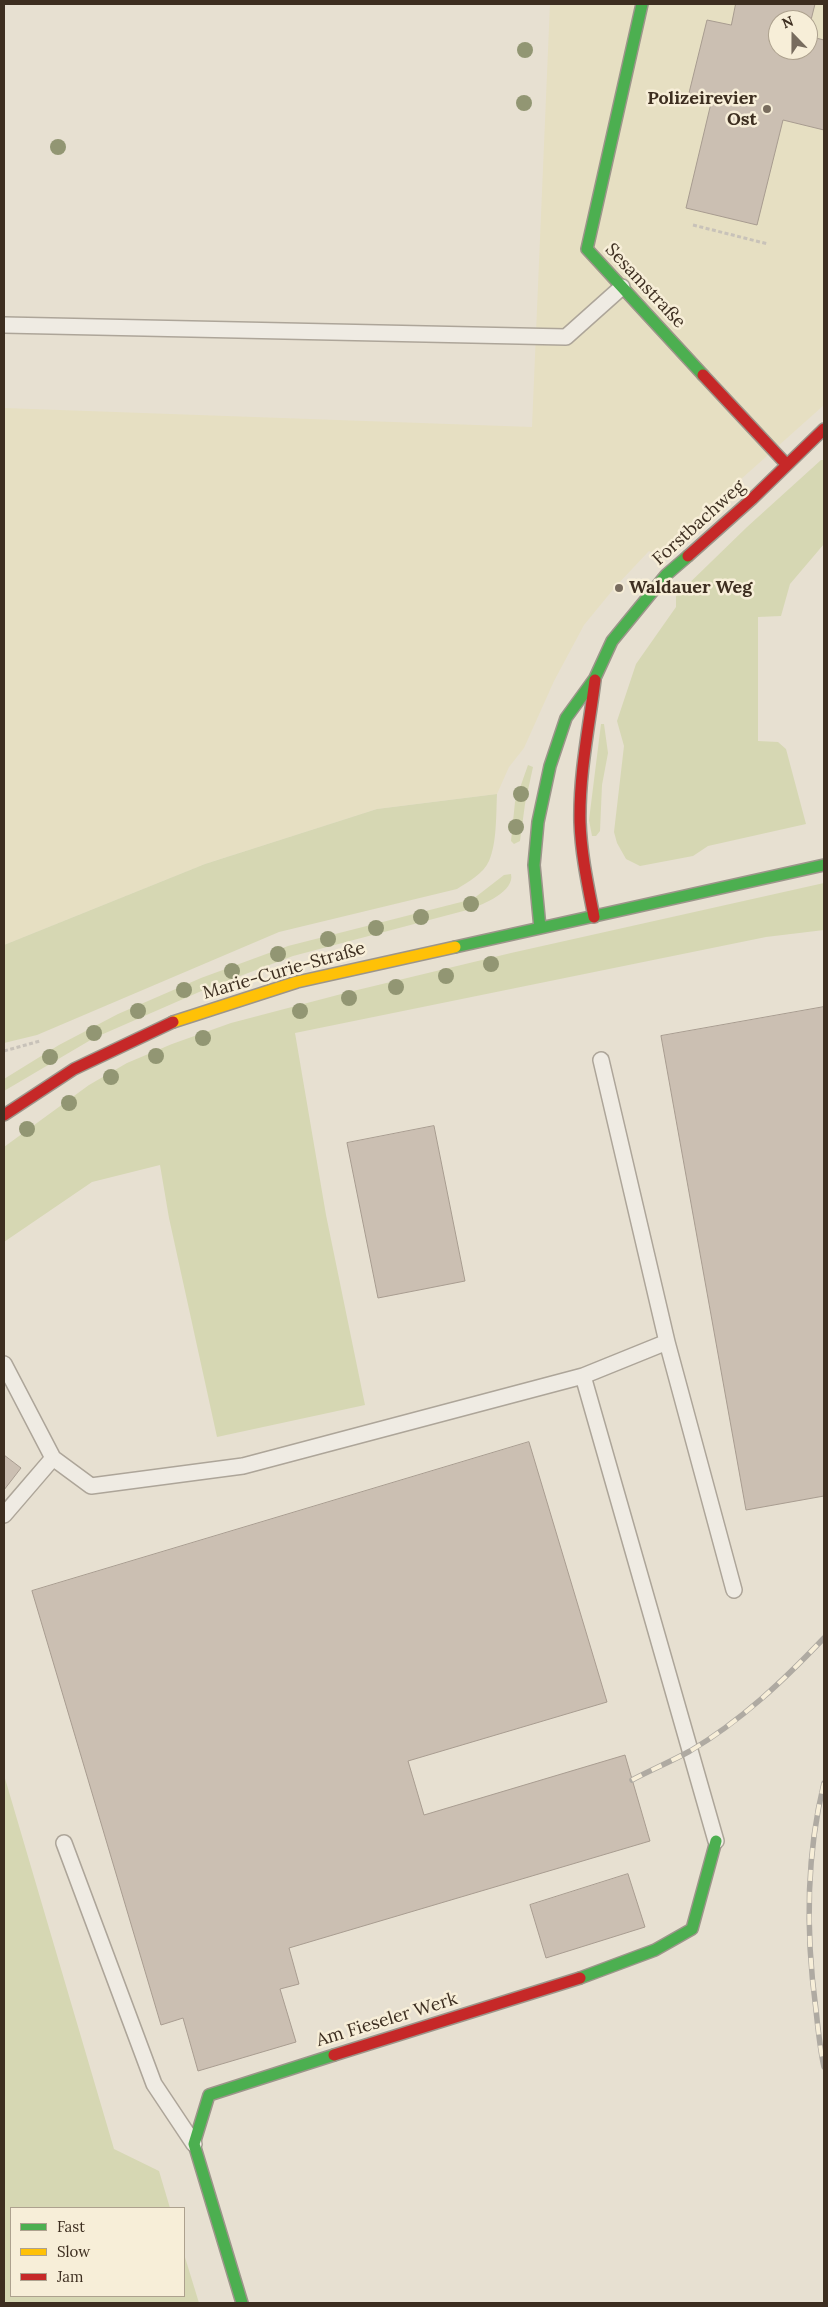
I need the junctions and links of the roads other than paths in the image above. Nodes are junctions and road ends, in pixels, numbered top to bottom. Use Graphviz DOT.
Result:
graph roads {
  1 [pos="642,4"];
  2 [pos="622,287"];
  3 [pos="4,325"];
  4 [pos="824,429"];
  5 [pos="787,465"];
  6 [pos="595,678"];
  7 [pos="824,865"];
  8 [pos="594,917"];
  9 [pos="540,928"];
  10 [pos="601,1060"];
  11 [pos="4,1115"];
  12 [pos="668,1342"];
  13 [pos="4,1364"];
  14 [pos="583,1376"];
  15 [pos="53,1458"];
  16 [pos="4,1515"];
  17 [pos="734,1590"];
  18 [pos="716,1841"];
  19 [pos="64,1843"];
  20 [pos="194,2144"];
  21 [pos="242,2303"];
  1 -- 2 [label="street, Sesamstraße"];
  2 -- 3 [label="lane"];
  2 -- 5 [label="street, Sesamstraße"];
  4 -- 5 [label="street, Forstbachweg"];
  5 -- 6 [label="street, Forstbachweg"];
  6 -- 8 [label="street, Forstbachweg"];
  6 -- 9 [label="street, Forstbachweg"];
  7 -- 8 [label="street"];
  8 -- 9 [label="street, Marie-Curie-Straße"];
  9 -- 11 [label="street, Marie-Curie-Straße"];
  10 -- 12 [label="lane"];
  12 -- 14 [label="lane"];
  12 -- 17 [label="lane"];
  13 -- 15 [label="lane"];
  14 -- 15 [label="lane"];
  14 -- 18 [label="lane"];
  15 -- 16 [label="lane"];
  18 -- 20 [label="street, Am Fieseler Werk"];
  19 -- 20 [label="lane"];
  20 -- 21 [label="street"];
}
